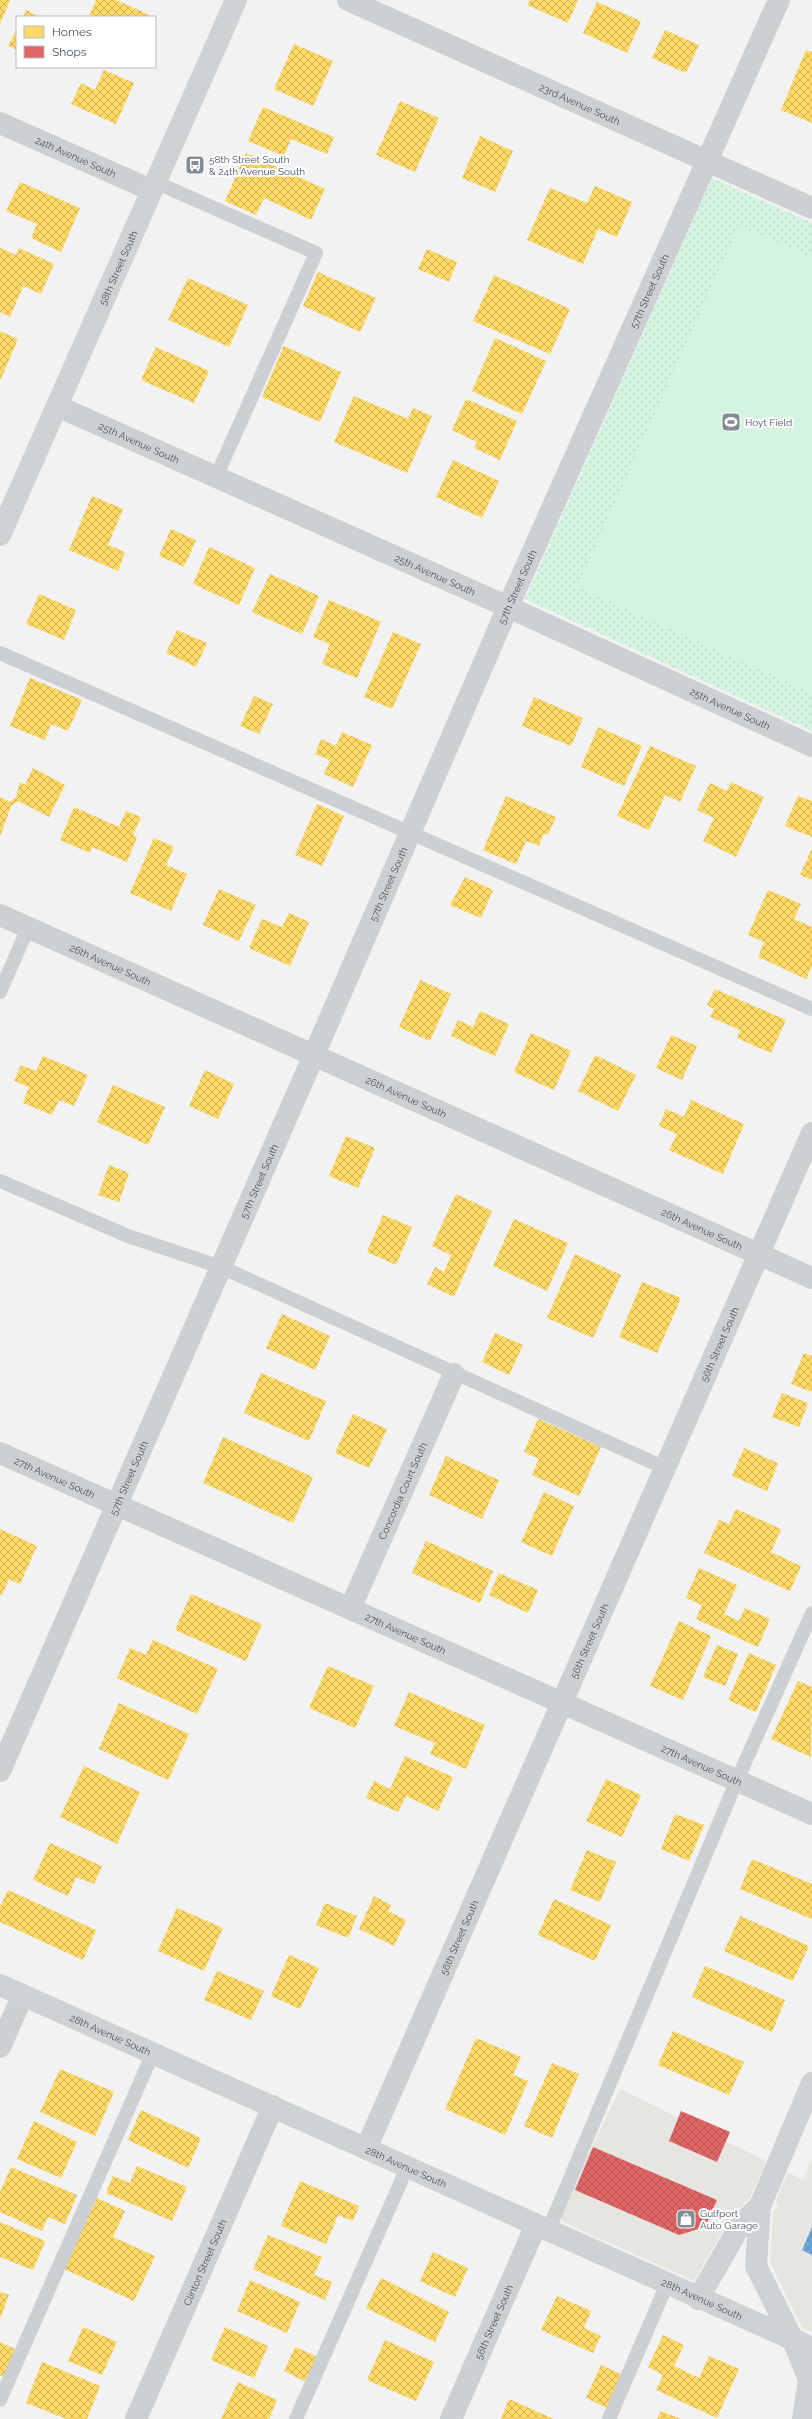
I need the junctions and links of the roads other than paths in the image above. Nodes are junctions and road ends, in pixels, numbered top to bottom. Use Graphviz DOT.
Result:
graph roads {
  1 [pos="236,0"];
  2 [pos="348,0"];
  3 [pos="779,0"];
  4 [pos="0,123"];
  5 [pos="707,160"];
  6 [pos="153,186"];
  7 [pos="812,208"];
  8 [pos="57,406"];
  9 [pos="216,477"];
  10 [pos="2,523"];
  11 [pos="508,607"];
  12 [pos="0,653"];
  13 [pos="812,746"];
  14 [pos="410,832"];
  15 [pos="0,916"];
  16 [pos="28,928"];
  17 [pos="0,992"];
  18 [pos="812,1009"];
  19 [pos="314,1055"];
  20 [pos="812,1133"];
  21 [pos="0,1181"];
  22 [pos="759,1254"];
  23 [pos="221,1267"];
  24 [pos="812,1278"];
  25 [pos="454,1374"];
  26 [pos="0,1453"];
  27 [pos="665,1468"];
  28 [pos="116,1504"];
  29 [pos="351,1607"];
  30 [pos="812,1613"];
  31 [pos="562,1702"];
  32 [pos="0,1771"];
  33 [pos="736,1780"];
  34 [pos="812,1814"];
  35 [pos="0,1985"];
  36 [pos="23,1995"];
  37 [pos="0,2047"];
  38 [pos="153,2053"];
  39 [pos="812,2083"];
  40 [pos="274,2106"];
  41 [pos="366,2149"];
  42 [pos="407,2168"];
  43 [pos="760,2206"];
  44 [pos="542,2228"];
  45 [pos="667,2284"];
  46 [pos="698,2298"];
  47 [pos="803,2344"];
  48 [pos="0,2400"];
  49 [pos="136,2419"];
  50 [pos="296,2419"];
  51 [pos="451,2419"];
  52 [pos="609,2419"];
  53 [pos="803,2419"];
  1 -- 6 [label="street, 58th Street South"];
  2 -- 5 [label="street, 23rd Avenue South"];
  3 -- 5 [label="street, 57th Street South"];
  4 -- 6 [label="street, 24th Avenue South"];
  5 -- 7 [label="street, 23rd Avenue South"];
  5 -- 11 [label="street, 57th Street South"];
  6 -- 8 [label="street, 58th Street South"];
  6 -- 9 [label="lane"];
  8 -- 9 [label="street, 25th Avenue South"];
  8 -- 10 [label="street, 58th Street South"];
  9 -- 11 [label="street, 25th Avenue South"];
  11 -- 13 [label="street, 25th Avenue South"];
  11 -- 14 [label="street, 57th Street South"];
  12 -- 14 [label="lane"];
  14 -- 18 [label="lane"];
  14 -- 19 [label="street, 57th Street South"];
  15 -- 16 [label="street, 26th Avenue South"];
  16 -- 17 [label="lane"];
  16 -- 19 [label="street, 26th Avenue South"];
  19 -- 22 [label="street, 26th Avenue South"];
  19 -- 23 [label="street, 57th Street South"];
  20 -- 22 [label="street, 56th Street South"];
  21 -- 23 [label="lane"];
  22 -- 24 [label="street, 26th Avenue South"];
  22 -- 27 [label="street, 56th Street South"];
  23 -- 25 [label="lane"];
  23 -- 28 [label="street, 57th Street South"];
  25 -- 27 [label="lane"];
  25 -- 29 [label="street, Concordia Court South"];
  26 -- 28 [label="street, 27th Avenue South"];
  27 -- 31 [label="street, 56th Street South"];
  28 -- 29 [label="street, 27th Avenue South"];
  28 -- 32 [label="street, 57th Street South"];
  29 -- 31 [label="street, 27th Avenue South"];
  30 -- 33 [label="lane"];
  31 -- 33 [label="street, 27th Avenue South"];
  31 -- 41 [label="street, 56th Street South"];
  33 -- 34 [label="street, 27th Avenue South"];
  33 -- 44 [label="lane"];
  35 -- 36 [label="street, 28th Avenue South"];
  36 -- 37 [label="street"];
  36 -- 38 [label="street, 28th Avenue South"];
  38 -- 40 [label="street, 28th Avenue South"];
  38 -- 48 [label="lane"];
  39 -- 43 [label="street"];
  40 -- 41 [label="street, 28th Avenue South"];
  40 -- 49 [label="street, Clinton Street South"];
  41 -- 42 [label="street, 28th Avenue South"];
  42 -- 44 [label="street, 28th Avenue South"];
  42 -- 50 [label="lane"];
  43 -- 46 [label="street"];
  43 -- 47 [label="street"];
  44 -- 45 [label="street, 28th Avenue South"];
  44 -- 51 [label="street, 56th Street South"];
  45 -- 46 [label="street, 28th Avenue South"];
  45 -- 52 [label="lane"];
  46 -- 47 [label="street, 28th Avenue South"];
  47 -- 53 [label="street"];
}
